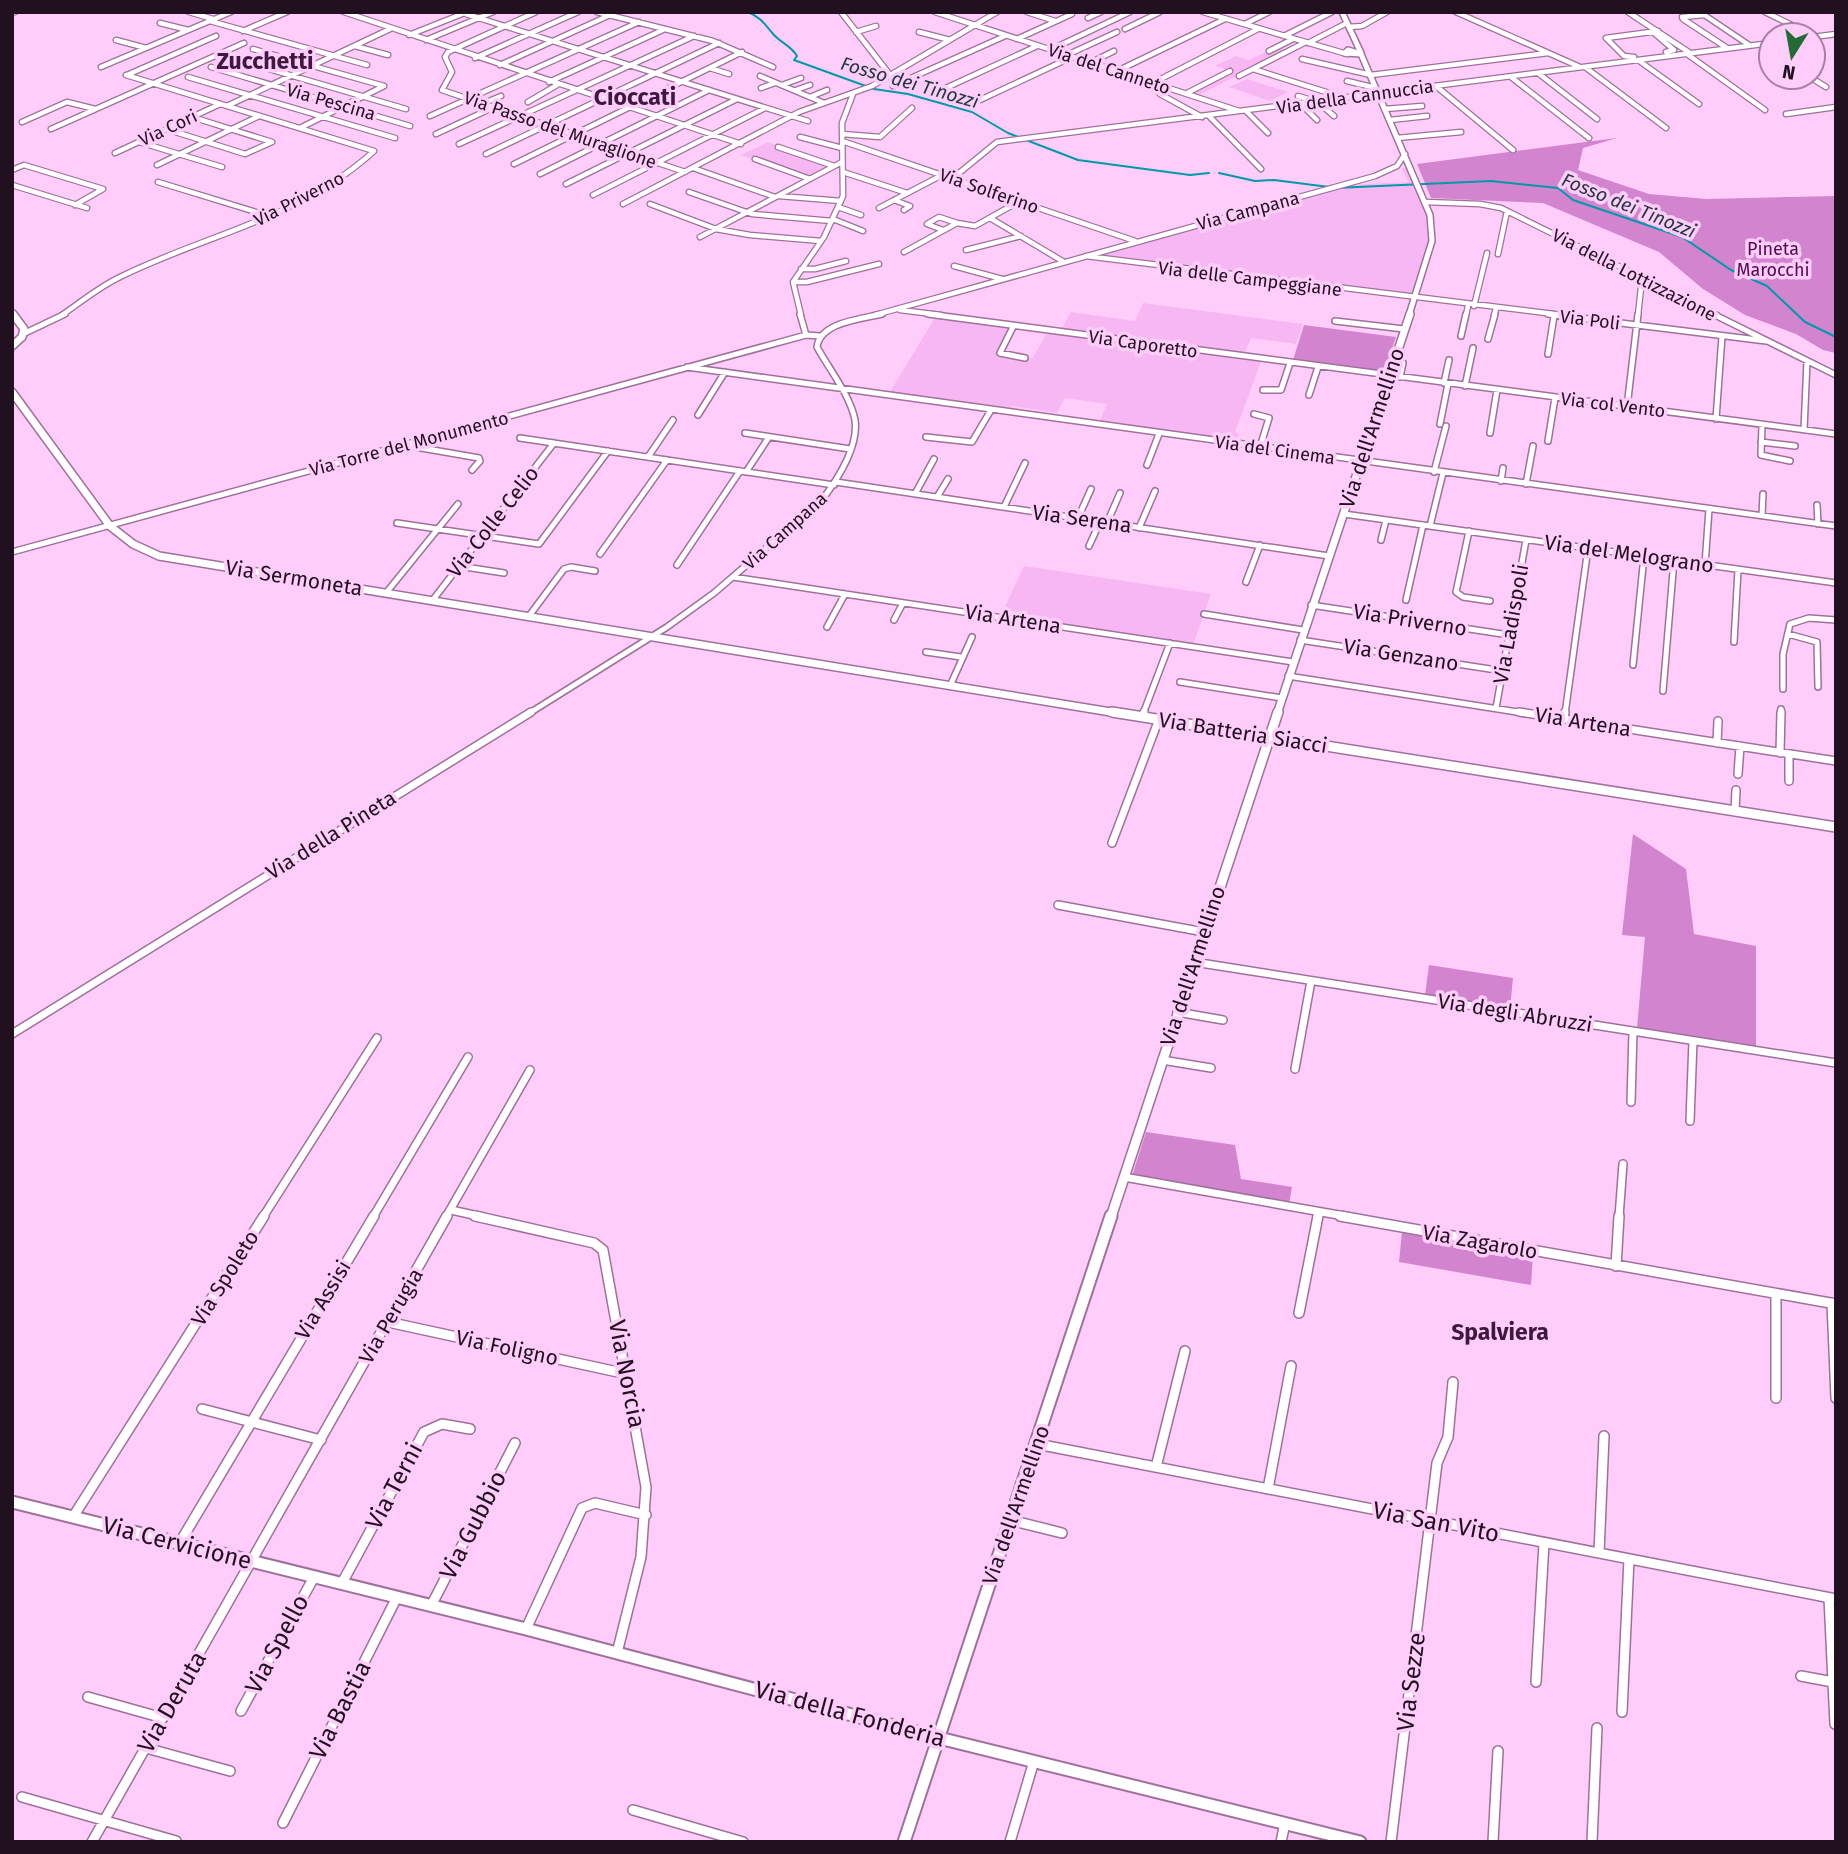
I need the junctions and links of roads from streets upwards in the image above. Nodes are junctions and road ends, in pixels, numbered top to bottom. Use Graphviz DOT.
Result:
graph roads {
  1 [pos="189,12"];
  2 [pos="231,12"];
  3 [pos="287,12"];
  4 [pos="344,12"];
  5 [pos="493,12"];
  6 [pos="537,12"];
  7 [pos="578,12"];
  8 [pos="597,12"];
  9 [pos="841,12"];
  10 [pos="935,12"];
  11 [pos="997,12"];
  12 [pos="1027,12"];
  13 [pos="1101,12"];
  14 [pos="1130,12"];
  15 [pos="1160,12"];
  16 [pos="1205,12"];
  17 [pos="1269,12"];
  18 [pos="1332,12"];
  19 [pos="1342,12"];
  20 [pos="1387,12"];
  21 [pos="1456,12"];
  22 [pos="1628,12"];
  23 [pos="1765,12"];
  24 [pos="466,13"];
  25 [pos="1702,13"];
  26 [pos="607,14"];
  27 [pos="1072,14"];
  28 [pos="479,18"];
  29 [pos="1088,18"];
  30 [pos="1225,19"];
  31 [pos="212,20"];
  32 [pos="1783,21"];
  33 [pos="639,22"];
  34 [pos="1056,22"];
  35 [pos="1714,22"];
  36 [pos="160,23"];
  37 [pos="1244,24"];
  38 [pos="975,25"];
  39 [pos="1348,25"];
  40 [pos="1692,25"];
  41 [pos="505,26"];
  42 [pos="876,26"];
  43 [pos="665,28"];
  44 [pos="390,29"];
  45 [pos="1125,29"];
  46 [pos="1259,29"];
  47 [pos="188,30"];
  48 [pos="243,31"];
  49 [pos="1655,31"];
  50 [pos="856,32"];
  51 [pos="919,32"];
  52 [pos="1117,32"];
  53 [pos="529,34"];
  54 [pos="409,35"];
  55 [pos="216,36"];
  56 [pos="694,36"];
  57 [pos="1006,36"];
  58 [pos="1283,36"];
  59 [pos="1017,39"];
  60 [pos="1293,39"];
  61 [pos="116,40"];
  62 [pos="950,40"];
  63 [pos="425,41"];
  64 [pos="553,41"];
  65 [pos="244,43"];
  66 [pos="719,43"];
  67 [pos="1306,43"];
  68 [pos="1357,43"];
  69 [pos="1757,45"];
  70 [pos="354,46"];
  71 [pos="1039,46"];
  72 [pos="1750,46"];
  73 [pos="146,48"];
  74 [pos="253,48"];
  75 [pos="1728,48"];
  76 [pos="579,49"];
  77 [pos="451,50"];
  78 [pos="1050,50"];
  79 [pos="1114,51"];
  80 [pos="1269,51"];
  81 [pos="742,52"];
  82 [pos="1348,53"];
  83 [pos="1361,53"];
  84 [pos="1548,53"];
  85 [pos="1688,54"];
  86 [pos="388,55"];
  87 [pos="334,56"];
  88 [pos="1070,56"];
  89 [pos="603,57"];
  90 [pos="232,58"];
  91 [pos="475,58"];
  92 [pos="1302,60"];
  93 [pos="1639,60"];
  94 [pos="1022,62"];
  95 [pos="1090,63"];
  96 [pos="1364,63"];
  97 [pos="313,65"];
  98 [pos="367,65"];
  99 [pos="499,65"];
  100 [pos="630,65"];
  101 [pos="101,67"];
  102 [pos="211,67"];
  103 [pos="773,67"];
  104 [pos="1583,67"];
  105 [pos="710,68"];
  106 [pos="1253,68"];
  107 [pos="1116,71"];
  108 [pos="1230,71"];
  109 [pos="656,73"];
  110 [pos="1538,73"];
  111 [pos="524,74"];
  112 [pos="729,74"];
  113 [pos="292,75"];
  114 [pos="890,75"];
  115 [pos="1371,75"];
  116 [pos="760,76"];
  117 [pos="1239,76"];
  118 [pos="1511,76"];
  119 [pos="188,77"];
  120 [pos="801,78"];
  121 [pos="682,81"];
  122 [pos="1347,81"];
  123 [pos="549,82"];
  124 [pos="153,83"];
  125 [pos="1153,83"];
  126 [pos="778,84"];
  127 [pos="271,85"];
  128 [pos="558,85"];
  129 [pos="810,85"];
  130 [pos="893,86"];
  131 [pos="1436,86"];
  132 [pos="761,88"];
  133 [pos="710,90"];
  134 [pos="827,90"];
  135 [pos="575,91"];
  136 [pos="795,91"];
  137 [pos="1377,91"];
  138 [pos="935,93"];
  139 [pos="1186,93"];
  140 [pos="853,94"];
  141 [pos="1160,94"];
  142 [pos="250,95"];
  143 [pos="365,96"];
  144 [pos="500,96"];
  145 [pos="1298,96"];
  146 [pos="809,97"];
  147 [pos="1346,98"];
  148 [pos="467,99"];
  149 [pos="602,99"];
  150 [pos="737,99"];
  151 [pos="970,100"];
  152 [pos="1272,100"];
  153 [pos="528,102"];
  154 [pos="1318,102"];
  155 [pos="825,103"];
  156 [pos="221,104"];
  157 [pos="481,104"];
  158 [pos="1301,104"];
  159 [pos="1699,104"];
  160 [pos="227,106"];
  161 [pos="344,106"];
  162 [pos="1288,106"];
  163 [pos="1422,106"];
  164 [pos="766,107"];
  165 [pos="1836,107"];
  166 [pos="493,108"];
  167 [pos="629,108"];
  168 [pos="912,108"];
  169 [pos="95,109"];
  170 [pos="406,109"];
  171 [pos="1385,109"];
  172 [pos="1765,110"];
  173 [pos="1245,112"];
  174 [pos="1786,114"];
  175 [pos="260,116"];
  176 [pos="792,116"];
  177 [pos="1334,116"];
  178 [pos="1427,116"];
  179 [pos="192,117"];
  180 [pos="323,117"];
  181 [pos="430,117"];
  182 [pos="518,117"];
  183 [pos="656,117"];
  184 [pos="1206,117"];
  185 [pos="1597,119"];
  186 [pos="1317,120"];
  187 [pos="1390,120"];
  188 [pos="808,121"];
  189 [pos="22,122"];
  190 [pos="545,125"];
  191 [pos="684,125"];
  192 [pos="410,126"];
  193 [pos="300,128"];
  194 [pos="1666,128"];
  195 [pos="51,129"];
  196 [pos="166,129"];
  197 [pos="232,129"];
  198 [pos="1268,132"];
  199 [pos="1461,132"];
  200 [pos="436,134"];
  201 [pos="712,134"];
  202 [pos="573,135"];
  203 [pos="800,137"];
  204 [pos="395,138"];
  205 [pos="842,138"];
  206 [pos="1398,138"];
  207 [pos="1589,138"];
  208 [pos="139,142"];
  209 [pos="206,142"];
  210 [pos="459,144"];
  211 [pos="600,144"];
  212 [pos="741,144"];
  213 [pos="778,147"];
  214 [pos="842,148"];
  215 [pos="1513,149"];
  216 [pos="115,153"];
  217 [pos="628,153"];
  218 [pos="179,154"];
  219 [pos="486,154"];
  220 [pos="1405,154"];
  221 [pos="755,159"];
  222 [pos="656,162"];
  223 [pos="842,162"];
  224 [pos="514,164"];
  225 [pos="157,165"];
  226 [pos="834,166"];
  227 [pos="222,167"];
  228 [pos="693,168"];
  229 [pos="1261,169"];
  230 [pos="12,170"];
  231 [pos="685,172"];
  232 [pos="843,172"];
  233 [pos="540,174"];
  234 [pos="943,174"];
  235 [pos="953,178"];
  236 [pos="810,179"];
  237 [pos="158,182"];
  238 [pos="566,184"];
  239 [pos="12,185"];
  240 [pos="689,192"];
  241 [pos="907,193"];
  242 [pos="593,195"];
  243 [pos="776,196"];
  244 [pos="894,200"];
  245 [pos="1020,201"];
  246 [pos="1425,202"];
  247 [pos="623,204"];
  248 [pos="650,204"];
  249 [pos="839,204"];
  250 [pos="75,205"];
  251 [pos="87,208"];
  252 [pos="879,208"];
  253 [pos="904,210"];
  254 [pos="1507,211"];
  255 [pos="746,213"];
  256 [pos="861,215"];
  257 [pos="270,217"];
  258 [pos="990,218"];
  259 [pos="832,220"];
  260 [pos="957,223"];
  261 [pos="716,229"];
  262 [pos="863,230"];
  263 [pos="943,230"];
  264 [pos="1021,236"];
  265 [pos="701,237"];
  266 [pos="821,240"];
  267 [pos="1136,241"];
  268 [pos="966,250"];
  269 [pos="904,252"];
  270 [pos="1487,254"];
  271 [pos="1497,254"];
  272 [pos="1086,256"];
  273 [pos="846,261"];
  274 [pos="1065,262"];
  275 [pos="879,264"];
  276 [pos="954,266"];
  277 [pos="801,269"];
  278 [pos="1003,279"];
  279 [pos="1643,279"];
  280 [pos="793,282"];
  281 [pos="1414,299"];
  282 [pos="1471,306"];
  283 [pos="898,309"];
  284 [pos="1496,309"];
  285 [pos="12,313"];
  286 [pos="1554,316"];
  287 [pos="1338,322"];
  288 [pos="1637,326"];
  289 [pos="1013,327"];
  290 [pos="1404,330"];
  291 [pos="23,334"];
  292 [pos="806,335"];
  293 [pos="820,336"];
  294 [pos="1461,336"];
  295 [pos="1722,336"];
  296 [pos="1488,339"];
  297 [pos="1766,341"];
  298 [pos="12,346"];
  299 [pos="1473,348"];
  300 [pos="1548,354"];
  301 [pos="1025,358"];
  302 [pos="1449,360"];
  303 [pos="1807,361"];
  304 [pos="1290,363"];
  305 [pos="1403,363"];
  306 [pos="687,367"];
  307 [pos="1318,367"];
  308 [pos="725,372"];
  309 [pos="1836,375"];
  310 [pos="1395,377"];
  311 [pos="1446,383"];
  312 [pos="1465,386"];
  313 [pos="840,389"];
  314 [pos="1263,390"];
  315 [pos="1497,390"];
  316 [pos="12,392"];
  317 [pos="1309,395"];
  318 [pos="1555,398"];
  319 [pos="1627,407"];
  320 [pos="991,410"];
  321 [pos="1254,414"];
  322 [pos="698,415"];
  323 [pos="1716,419"];
  324 [pos="673,420"];
  325 [pos="1762,425"];
  326 [pos="1804,430"];
  327 [pos="745,433"];
  328 [pos="1490,433"];
  329 [pos="1159,434"];
  330 [pos="1836,434"];
  331 [pos="769,437"];
  332 [pos="926,437"];
  333 [pos="520,438"];
  334 [pos="1548,441"];
  335 [pos="1761,442"];
  336 [pos="554,443"];
  337 [pos="405,445"];
  338 [pos="1533,446"];
  339 [pos="1795,446"];
  340 [pos="1260,447"];
  341 [pos="850,449"];
  342 [pos="608,451"];
  343 [pos="648,457"];
  344 [pos="934,459"];
  345 [pos="667,460"];
  346 [pos="1360,461"];
  347 [pos="1790,461"];
  348 [pos="1025,463"];
  349 [pos="1147,465"];
  350 [pos="1503,468"];
  351 [pos="472,470"];
  352 [pos="743,471"];
  353 [pos="1434,472"];
  354 [pos="1443,473"];
  355 [pos="948,479"];
  356 [pos="1501,481"];
  357 [pos="835,483"];
  358 [pos="1526,484"];
  359 [pos="1091,489"];
  360 [pos="1155,491"];
  361 [pos="1120,493"];
  362 [pos="915,494"];
  363 [pos="1763,494"];
  364 [pos="937,498"];
  365 [pos="458,504"];
  366 [pos="1818,505"];
  367 [pos="1004,508"];
  368 [pos="1709,509"];
  369 [pos="1343,514"];
  370 [pos="1762,516"];
  371 [pos="1078,519"];
  372 [pos="1386,520"];
  373 [pos="1104,522"];
  374 [pos="397,523"];
  375 [pos="1818,524"];
  376 [pos="1426,525"];
  377 [pos="110,526"];
  378 [pos="1836,526"];
  379 [pos="1139,527"];
  380 [pos="438,529"];
  381 [pos="1469,531"];
  382 [pos="482,536"];
  383 [pos="1381,540"];
  384 [pos="1526,540"];
  385 [pos="1260,545"];
  386 [pos="1089,546"];
  387 [pos="1588,548"];
  388 [pos="12,552"];
  389 [pos="600,554"];
  390 [pos="1329,556"];
  391 [pos="1644,556"];
  392 [pos="1674,561"];
  393 [pos="677,565"];
  394 [pos="1704,565"];
  395 [pos="459,566"];
  396 [pos="1738,570"];
  397 [pos="595,571"];
  398 [pos="504,573"];
  399 [pos="733,578"];
  400 [pos="1246,582"];
  401 [pos="1836,583"];
  402 [pos="386,593"];
  403 [pos="845,594"];
  404 [pos="1406,600"];
  405 [pos="432,601"];
  406 [pos="1490,601"];
  407 [pos="903,603"];
  408 [pos="1311,605"];
  409 [pos="1204,614"];
  410 [pos="530,616"];
  411 [pos="894,620"];
  412 [pos="1836,620"];
  413 [pos="827,627"];
  414 [pos="1788,634"];
  415 [pos="1301,635"];
  416 [pos="1509,635"];
  417 [pos="650,637"];
  418 [pos="972,637"];
  419 [pos="1734,642"];
  420 [pos="1170,643"];
  421 [pos="926,652"];
  422 [pos="961,657"];
  423 [pos="1293,662"];
  424 [pos="1633,665"];
  425 [pos="1503,670"];
  426 [pos="1288,676"];
  427 [pos="1180,682"];
  428 [pos="950,686"];
  429 [pos="1818,687"];
  430 [pos="1783,689"];
  431 [pos="1662,691"];
  432 [pos="1282,698"];
  433 [pos="1496,708"];
  434 [pos="1781,709"];
  435 [pos="1142,717"];
  436 [pos="1159,719"];
  437 [pos="1564,719"];
  438 [pos="1718,721"];
  439 [pos="1270,737"];
  440 [pos="1717,743"];
  441 [pos="1740,746"];
  442 [pos="1780,753"];
  443 [pos="1790,754"];
  444 [pos="1836,761"];
  445 [pos="1738,774"];
  446 [pos="1789,781"];
  447 [pos="1736,790"];
  448 [pos="1735,811"];
  449 [pos="1836,827"];
  450 [pos="1112,843"];
  451 [pos="1058,905"];
  452 [pos="1204,932"];
  453 [pos="1194,962"];
  454 [pos="1311,981"];
  455 [pos="1177,1012"];
  456 [pos="1223,1020"];
  457 [pos="1633,1032"];
  458 [pos="12,1034"];
  459 [pos="377,1038"];
  460 [pos="1693,1041"];
  461 [pos="468,1057"];
  462 [pos="1162,1060"];
  463 [pos="1836,1063"];
  464 [pos="1211,1068"];
  465 [pos="1295,1069"];
  466 [pos="530,1070"];
  467 [pos="1631,1102"];
  468 [pos="1690,1121"];
  469 [pos="1623,1164"];
  470 [pos="1124,1177"];
  471 [pos="451,1210"];
  472 [pos="1318,1213"];
  473 [pos="1616,1266"];
  474 [pos="1776,1294"];
  475 [pos="1834,1304"];
  476 [pos="1299,1313"];
  477 [pos="388,1322"];
  478 [pos="1185,1352"];
  479 [pos="1291,1366"];
  480 [pos="626,1374"];
  481 [pos="1453,1382"];
  482 [pos="1776,1398"];
  483 [pos="1836,1398"];
  484 [pos="202,1409"];
  485 [pos="251,1422"];
  486 [pos="470,1429"];
  487 [pos="1604,1436"];
  488 [pos="321,1440"];
  489 [pos="515,1443"];
  490 [pos="1037,1444"];
  491 [pos="1156,1467"];
  492 [pos="1268,1489"];
  493 [pos="12,1502"];
  494 [pos="646,1515"];
  495 [pos="73,1517"];
  496 [pos="1010,1520"];
  497 [pos="1431,1522"];
  498 [pos="1062,1533"];
  499 [pos="1544,1543"];
  500 [pos="179,1544"];
  501 [pos="1599,1553"];
  502 [pos="1629,1559"];
  503 [pos="252,1561"];
  504 [pos="314,1577"];
  505 [pos="342,1583"];
  506 [pos="397,1597"];
  507 [pos="1832,1598"];
  508 [pos="431,1606"];
  509 [pos="526,1629"];
  510 [pos="617,1653"];
  511 [pos="1801,1676"];
  512 [pos="1536,1682"];
  513 [pos="1833,1682"];
  514 [pos="88,1697"];
  515 [pos="241,1711"];
  516 [pos="1622,1712"];
  517 [pos="163,1718"];
  518 [pos="1835,1724"];
  519 [pos="1597,1728"];
  520 [pos="939,1738"];
  521 [pos="146,1748"];
  522 [pos="1498,1751"];
  523 [pos="1034,1761"];
  524 [pos="230,1771"];
  525 [pos="22,1797"];
  526 [pos="633,1810"];
  527 [pos="104,1821"];
  528 [pos="283,1823"];
  529 [pos="1285,1823"];
  530 [pos="176,1840"];
  531 [pos="92,1842"];
  532 [pos="743,1842"];
  533 [pos="904,1842"];
  534 [pos="1010,1842"];
  535 [pos="1281,1842"];
  536 [pos="1360,1842"];
  537 [pos="1391,1842"];
  538 [pos="1493,1842"];
  539 [pos="1592,1842"];
  1 -- 31 [label="street"];
  2 -- 31 [label="street"];
  3 -- 48 [label="street"];
  4 -- 44 [label="street"];
  5 -- 28 [label="street"];
  6 -- 41 [label="street"];
  7 -- 53 [label="street"];
  8 -- 26 [label="street"];
  9 -- 50 [label="street"];
  10 -- 38 [label="street, Via del Canneto"];
  11 -- 38 [label="street"];
  12 -- 34 [label="street"];
  13 -- 29 [label="street"];
  14 -- 78 [label="street"];
  15 -- 45 [label="street"];
  16 -- 30 [label="street"];
  17 -- 37 [label="street"];
  18 -- 58 [label="street"];
  19 -- 39 [label="street, Via dell'Armellino"];
  20 -- 39 [label="street"];
  21 -- 84 [label="street"];
  22 -- 49 [label="street"];
  23 -- 32 [label="street"];
  24 -- 28 [label="street"];
  24 -- 54 [label="street"];
  25 -- 35 [label="street"];
  25 -- 40 [label="street"];
  26 -- 33 [label="street"];
  26 -- 64 [label="street"];
  27 -- 34 [label="street"];
  28 -- 41 [label="street"];
  28 -- 63 [label="street"];
  30 -- 37 [label="street"];
  30 -- 107 [label="street"];
  31 -- 47 [label="street"];
  31 -- 48 [label="street"];
  33 -- 43 [label="street"];
  33 -- 76 [label="street"];
  34 -- 59 [label="street"];
  35 -- 40 [label="street"];
  35 -- 72 [label="street"];
  36 -- 47 [label="street"];
  37 -- 46 [label="street"];
  38 -- 57 [label="street, Via del Canneto"];
  38 -- 62 [label="street"];
  39 -- 67 [label="street"];
  39 -- 68 [label="street, Via dell'Armellino"];
  40 -- 75 [label="street"];
  41 -- 53 [label="street"];
  41 -- 77 [label="street"];
  42 -- 50 [label="street"];
  43 -- 56 [label="street"];
  43 -- 89 [label="street"];
  44 -- 54 [label="street"];
  44 -- 70 [label="street"];
  46 -- 58 [label="street"];
  46 -- 125 [label="street"];
  47 -- 73 [label="street"];
  48 -- 87 [label="street"];
  49 -- 49 [label="street"];
  49 -- 85 [label="street"];
  50 -- 114 [label="street"];
  51 -- 62 [label="street"];
  52 -- 88 [label="street"];
  53 -- 64 [label="street"];
  53 -- 91 [label="street"];
  54 -- 63 [label="street"];
  55 -- 124 [label="street, Via Priverno"];
  56 -- 66 [label="street"];
  56 -- 100 [label="street"];
  57 -- 59 [label="street, Via del Canneto"];
  57 -- 130 [label="street"];
  58 -- 60 [label="street"];
  59 -- 71 [label="street, Via del Canneto"];
  60 -- 67 [label="street"];
  60 -- 80 [label="street"];
  61 -- 73 [label="street"];
  62 -- 114 [label="street"];
  63 -- 77 [label="street"];
  64 -- 76 [label="street"];
  64 -- 99 [label="street"];
  65 -- 124 [label="street"];
  66 -- 81 [label="street"];
  66 -- 109 [label="street"];
  67 -- 82 [label="street"];
  67 -- 106 [label="street"];
  68 -- 82 [label="street"];
  68 -- 83 [label="street, Via dell'Armellino"];
  69 -- 72 [label="street, Via della Cannuccia"];
  70 -- 86 [label="street"];
  70 -- 87 [label="street"];
  71 -- 78 [label="street, Via del Canneto"];
  71 -- 94 [label="street"];
  71 -- 138 [label="street"];
  72 -- 75 [label="street, Via della Cannuccia"];
  73 -- 101 [label="street"];
  74 -- 97 [label="street"];
  75 -- 85 [label="street, Via della Cannuccia"];
  76 -- 89 [label="street"];
  76 -- 111 [label="street"];
  77 -- 91 [label="street"];
  77 -- 148 [label="street, Via Passo del Muraglione"];
  78 -- 88 [label="street, Via del Canneto"];
  79 -- 95 [label="street"];
  81 -- 103 [label="street"];
  81 -- 105 [label="street"];
  82 -- 83 [label="street"];
  82 -- 96 [label="street"];
  83 -- 96 [label="street, Via dell'Armellino"];
  84 -- 104 [label="street"];
  84 -- 115 [label="street"];
  85 -- 93 [label="street, Via della Cannuccia"];
  85 -- 172 [label="street"];
  87 -- 97 [label="street"];
  87 -- 98 [label="street"];
  88 -- 95 [label="street, Via del Canneto"];
  88 -- 151 [label="street"];
  89 -- 100 [label="street"];
  89 -- 123 [label="street"];
  90 -- 113 [label="street"];
  91 -- 99 [label="street"];
  92 -- 115 [label="street"];
  93 -- 104 [label="street, Via della Cannuccia"];
  93 -- 159 [label="street"];
  95 -- 107 [label="street, Via del Canneto"];
  96 -- 115 [label="street, Via dell'Armellino"];
  97 -- 113 [label="street"];
  97 -- 143 [label="street"];
  99 -- 111 [label="street"];
  100 -- 109 [label="street"];
  100 -- 135 [label="street"];
  102 -- 127 [label="street, Via Pescina"];
  104 -- 110 [label="street, Via della Cannuccia"];
  104 -- 194 [label="street"];
  105 -- 112 [label="street"];
  105 -- 121 [label="street"];
  106 -- 117 [label="street"];
  106 -- 147 [label="street"];
  107 -- 125 [label="street, Via del Canneto"];
  108 -- 139 [label="street"];
  109 -- 121 [label="street"];
  109 -- 149 [label="street"];
  110 -- 118 [label="street, Via della Cannuccia"];
  110 -- 185 [label="street"];
  111 -- 123 [label="street"];
  111 -- 148 [label="street"];
  113 -- 127 [label="street"];
  113 -- 143 [label="street"];
  114 -- 140 [label="street"];
  115 -- 137 [label="street, Via dell'Armellino"];
  116 -- 126 [label="street"];
  118 -- 131 [label="street, Via della Cannuccia"];
  118 -- 207 [label="street"];
  119 -- 142 [label="street"];
  120 -- 126 [label="street"];
  121 -- 133 [label="street"];
  121 -- 167 [label="street"];
  122 -- 137 [label="street"];
  123 -- 128 [label="street"];
  124 -- 156 [label="street, Via Priverno"];
  124 -- 169 [label="street"];
  125 -- 139 [label="street, Via del Canneto"];
  126 -- 132 [label="street"];
  126 -- 136 [label="street"];
  127 -- 142 [label="street"];
  127 -- 161 [label="street, Via Pescina"];
  128 -- 135 [label="street"];
  128 -- 153 [label="street"];
  129 -- 136 [label="street"];
  131 -- 137 [label="street, Via della Cannuccia"];
  131 -- 215 [label="street"];
  133 -- 150 [label="street"];
  133 -- 183 [label="street"];
  134 -- 146 [label="street"];
  135 -- 149 [label="street"];
  135 -- 182 [label="street"];
  136 -- 146 [label="street"];
  137 -- 147 [label="street, Via della Cannuccia"];
  137 -- 171 [label="street, Via dell'Armellino"];
  139 -- 173 [label="street, Via del Canneto"];
  140 -- 155 [label="street"];
  140 -- 205 [label="street"];
  141 -- 184 [label="street"];
  142 -- 160 [label="street"];
  142 -- 180 [label="street"];
  143 -- 161 [label="street"];
  143 -- 170 [label="street"];
  144 -- 157 [label="street"];
  145 -- 154 [label="street"];
  146 -- 155 [label="street"];
  147 -- 154 [label="street, Via della Cannuccia"];
  148 -- 157 [label="street, Via Passo del Muraglione"];
  148 -- 181 [label="street"];
  149 -- 167 [label="street"];
  149 -- 190 [label="street"];
  150 -- 164 [label="street"];
  150 -- 191 [label="street"];
  152 -- 162 [label="street"];
  154 -- 158 [label="street, Via della Cannuccia"];
  154 -- 177 [label="street"];
  155 -- 176 [label="street"];
  156 -- 160 [label="street, Via Priverno"];
  156 -- 179 [label="street, Via Cori"];
  157 -- 166 [label="street, Via Passo del Muraglione"];
  158 -- 162 [label="street, Via della Cannuccia"];
  158 -- 186 [label="street"];
  160 -- 175 [label="street, Via Priverno"];
  161 -- 180 [label="street"];
  161 -- 192 [label="street, Via Pescina"];
  162 -- 173 [label="street, Via della Cannuccia"];
  163 -- 171 [label="street"];
  164 -- 176 [label="street"];
  164 -- 201 [label="street"];
  165 -- 174 [label="street"];
  166 -- 182 [label="street, Via Passo del Muraglione"];
  166 -- 200 [label="street"];
  167 -- 183 [label="street"];
  167 -- 202 [label="street"];
  168 -- 205 [label="street"];
  169 -- 189 [label="street"];
  169 -- 195 [label="street"];
  171 -- 187 [label="street, Via dell'Armellino"];
  173 -- 184 [label="street, Via della Cannuccia"];
  173 -- 198 [label="street"];
  175 -- 193 [label="street, Via Priverno"];
  175 -- 197 [label="street"];
  176 -- 188 [label="street"];
  176 -- 212 [label="street"];
  178 -- 187 [label="street"];
  179 -- 196 [label="street, Via Cori"];
  179 -- 197 [label="street"];
  180 -- 193 [label="street"];
  180 -- 204 [label="street"];
  182 -- 190 [label="street, Via Passo del Muraglione"];
  182 -- 210 [label="street"];
  183 -- 191 [label="street"];
  183 -- 211 [label="street"];
  184 -- 229 [label="street"];
  184 -- 235 [label="street, Via della Cannuccia"];
  187 -- 206 [label="street, Via dell'Armellino"];
  190 -- 202 [label="street, Via Passo del Muraglione"];
  190 -- 219 [label="street"];
  191 -- 201 [label="street"];
  191 -- 217 [label="street"];
  193 -- 257 [label="street, Via Priverno"];
  196 -- 208 [label="street, Via Cori"];
  196 -- 209 [label="street"];
  197 -- 209 [label="street"];
  197 -- 209 [label="street"];
  199 -- 206 [label="street"];
  201 -- 212 [label="street"];
  201 -- 222 [label="street"];
  202 -- 211 [label="street, Via Passo del Muraglione"];
  202 -- 224 [label="street"];
  203 -- 214 [label="street"];
  205 -- 214 [label="street"];
  205 -- 234 [label="street, Via Solferino"];
  206 -- 220 [label="street, Via dell'Armellino"];
  208 -- 216 [label="street, Via Cori"];
  208 -- 218 [label="street"];
  209 -- 218 [label="street"];
  211 -- 217 [label="street, Via Passo del Muraglione"];
  211 -- 233 [label="street"];
  212 -- 228 [label="street"];
  213 -- 226 [label="street"];
  214 -- 223 [label="street"];
  217 -- 222 [label="street, Via Passo del Muraglione"];
  217 -- 238 [label="street"];
  218 -- 225 [label="street"];
  218 -- 227 [label="street"];
  220 -- 246 [label="street, Via dell'Armellino"];
  220 -- 267 [label="street, Via Campana"];
  221 -- 236 [label="street"];
  222 -- 231 [label="street, Via Passo del Muraglione"];
  222 -- 242 [label="street"];
  223 -- 226 [label="street"];
  223 -- 232 [label="street"];
  226 -- 236 [label="street"];
  228 -- 231 [label="street"];
  228 -- 243 [label="street"];
  230 -- 250 [label="street"];
  231 -- 247 [label="street"];
  232 -- 241 [label="street"];
  232 -- 249 [label="street"];
  234 -- 235 [label="street, Via Solferino"];
  234 -- 241 [label="street"];
  235 -- 245 [label="street, Via Solferino"];
  236 -- 243 [label="street"];
  237 -- 257 [label="street"];
  239 -- 250 [label="street"];
  240 -- 255 [label="street"];
  241 -- 244 [label="street"];
  243 -- 249 [label="street"];
  243 -- 255 [label="street"];
  244 -- 252 [label="street"];
  244 -- 253 [label="street"];
  245 -- 258 [label="street"];
  245 -- 267 [label="street, Via Solferino"];
  246 -- 254 [label="street, Via della Lottizzazione"];
  246 -- 281 [label="street, Via dell'Armellino"];
  248 -- 261 [label="street"];
  249 -- 256 [label="street"];
  249 -- 259 [label="street"];
  250 -- 251 [label="street"];
  254 -- 271 [label="street"];
  254 -- 279 [label="street, Via della Lottizzazione"];
  255 -- 259 [label="street"];
  255 -- 261 [label="street"];
  257 -- 291 [label="street, Via Priverno"];
  258 -- 260 [label="street"];
  258 -- 264 [label="street"];
  259 -- 262 [label="street"];
  259 -- 266 [label="street"];
  260 -- 263 [label="street"];
  260 -- 263 [label="street"];
  261 -- 265 [label="street"];
  261 -- 266 [label="street"];
  263 -- 269 [label="street"];
  264 -- 268 [label="street"];
  264 -- 274 [label="street"];
  266 -- 277 [label="street"];
  267 -- 272 [label="street, Via Campana"];
  270 -- 282 [label="street"];
  272 -- 274 [label="street, Via Campana"];
  272 -- 281 [label="street, Via delle Campeggiane"];
  273 -- 277 [label="street"];
  274 -- 278 [label="street, Via Campana"];
  275 -- 280 [label="street"];
  276 -- 278 [label="street"];
  277 -- 280 [label="street"];
  278 -- 283 [label="street, Via Campana"];
  279 -- 288 [label="street"];
  279 -- 297 [label="street, Via della Lottizzazione"];
  280 -- 292 [label="street"];
  281 -- 282 [label="street, Via Poli"];
  281 -- 290 [label="street, Via dell'Armellino"];
  282 -- 284 [label="street, Via Poli"];
  282 -- 294 [label="street"];
  283 -- 289 [label="street, Via Caporetto"];
  283 -- 293 [label="street, Via Campana"];
  284 -- 286 [label="street, Via Poli"];
  284 -- 296 [label="street"];
  285 -- 291 [label="street"];
  286 -- 288 [label="street, Via Poli"];
  286 -- 300 [label="street"];
  287 -- 290 [label="street"];
  288 -- 295 [label="street, Via Poli"];
  288 -- 319 [label="street"];
  289 -- 301 [label="street"];
  289 -- 304 [label="street, Via Caporetto"];
  290 -- 310 [label="street, Via dell'Armellino"];
  291 -- 298 [label="street"];
  292 -- 293 [label="street, Via Torre del Monumento"];
  292 -- 306 [label="street, Via Torre del Monumento"];
  293 -- 313 [label="street, Via Campana"];
  295 -- 297 [label="street, Via Poli"];
  295 -- 323 [label="street"];
  297 -- 303 [label="street, Via della Lottizzazione"];
  299 -- 312 [label="street"];
  302 -- 311 [label="street"];
  303 -- 309 [label="street, Via della Lottizzazione"];
  303 -- 326 [label="street"];
  304 -- 307 [label="street, Via Caporetto"];
  304 -- 314 [label="street"];
  305 -- 310 [label="street"];
  306 -- 308 [label="street, Via del Cinema"];
  306 -- 337 [label="street, Via Torre del Monumento"];
  307 -- 310 [label="street, Via Caporetto"];
  307 -- 317 [label="street"];
  308 -- 313 [label="street, Via del Cinema"];
  308 -- 322 [label="street"];
  310 -- 311 [label="street, Via col Vento"];
  310 -- 346 [label="street, Via dell'Armellino"];
  311 -- 312 [label="street, Via col Vento"];
  311 -- 353 [label="street"];
  312 -- 315 [label="street, Via col Vento"];
  313 -- 320 [label="street, Via del Cinema"];
  313 -- 341 [label="street, Via Campana"];
  315 -- 318 [label="street, Via col Vento"];
  315 -- 328 [label="street"];
  316 -- 377 [label="street, Via Sermoneta"];
  318 -- 319 [label="street, Via col Vento"];
  318 -- 334 [label="street"];
  319 -- 323 [label="street, Via col Vento"];
  320 -- 329 [label="street, Via del Cinema"];
  320 -- 332 [label="street"];
  321 -- 340 [label="street"];
  323 -- 325 [label="street, Via col Vento"];
  324 -- 343 [label="street"];
  325 -- 326 [label="street, Via col Vento"];
  325 -- 335 [label="street"];
  326 -- 330 [label="street, Via col Vento"];
  327 -- 331 [label="street"];
  329 -- 340 [label="street, Via del Cinema"];
  329 -- 349 [label="street"];
  331 -- 341 [label="street"];
  331 -- 352 [label="street"];
  333 -- 336 [label="street, Via Serena"];
  335 -- 339 [label="street"];
  335 -- 347 [label="street"];
  336 -- 342 [label="street, Via Serena"];
  336 -- 382 [label="street, Via Colle Celio"];
  337 -- 351 [label="street"];
  337 -- 377 [label="street, Via Torre del Monumento"];
  338 -- 358 [label="street"];
  340 -- 346 [label="street, Via del Cinema"];
  341 -- 357 [label="street, Via Campana"];
  342 -- 343 [label="street, Via Serena"];
  342 -- 382 [label="street"];
  343 -- 345 [label="street, Via Serena"];
  344 -- 362 [label="street"];
  345 -- 352 [label="street, Via Serena"];
  345 -- 389 [label="street"];
  346 -- 353 [label="street, Via del Cinema"];
  346 -- 369 [label="street, Via dell'Armellino"];
  348 -- 367 [label="street"];
  350 -- 356 [label="street"];
  352 -- 357 [label="street, Via Serena"];
  352 -- 393 [label="street"];
  353 -- 354 [label="street, Via del Cinema"];
  354 -- 356 [label="street, Via del Cinema"];
  354 -- 376 [label="street"];
  355 -- 364 [label="street"];
  356 -- 358 [label="street, Via del Cinema"];
  357 -- 362 [label="street, Via Serena"];
  357 -- 399 [label="street, Via Campana"];
  358 -- 368 [label="street, Via del Cinema"];
  359 -- 371 [label="street"];
  360 -- 379 [label="street"];
  361 -- 373 [label="street"];
  362 -- 364 [label="street, Via Serena"];
  363 -- 370 [label="street"];
  364 -- 367 [label="street, Via Serena"];
  365 -- 380 [label="street"];
  366 -- 375 [label="street"];
  367 -- 371 [label="street, Via Serena"];
  368 -- 370 [label="street, Via del Cinema"];
  368 -- 394 [label="street"];
  369 -- 372 [label="street, Via del Melograno"];
  369 -- 390 [label="street, Via dell'Armellino"];
  370 -- 375 [label="street, Via del Cinema"];
  371 -- 373 [label="street, Via Serena"];
  372 -- 376 [label="street, Via del Melograno"];
  372 -- 383 [label="street"];
  373 -- 379 [label="street, Via Serena"];
  373 -- 386 [label="street"];
  374 -- 380 [label="street"];
  375 -- 378 [label="street, Via del Cinema"];
  376 -- 381 [label="street, Via del Melograno"];
  376 -- 404 [label="street"];
  377 -- 388 [label="street, Via Torre del Monumento"];
  377 -- 402 [label="street, Via Sermoneta"];
  379 -- 385 [label="street, Via Serena"];
  380 -- 382 [label="street"];
  380 -- 402 [label="street"];
  381 -- 384 [label="street, Via del Melograno"];
  381 -- 406 [label="street"];
  382 -- 395 [label="street, Via Colle Celio"];
  384 -- 387 [label="street, Via del Melograno"];
  384 -- 416 [label="street, Via Ladispoli"];
  385 -- 390 [label="street, Via Serena"];
  385 -- 400 [label="street"];
  387 -- 391 [label="street, Via del Melograno"];
  387 -- 437 [label="street"];
  390 -- 408 [label="street, Via dell'Armellino"];
  391 -- 392 [label="street, Via del Melograno"];
  391 -- 424 [label="street"];
  392 -- 394 [label="street, Via del Melograno"];
  392 -- 431 [label="street"];
  394 -- 396 [label="street, Via del Melograno"];
  395 -- 398 [label="street"];
  395 -- 405 [label="street, Via Colle Celio"];
  396 -- 401 [label="street, Via del Melograno"];
  396 -- 419 [label="street"];
  397 -- 410 [label="street"];
  399 -- 403 [label="street, Via Artena"];
  399 -- 417 [label="street, Via Campana"];
  402 -- 405 [label="street, Via Sermoneta"];
  403 -- 407 [label="street, Via Artena"];
  403 -- 413 [label="street"];
  405 -- 410 [label="street, Via Sermoneta"];
  407 -- 411 [label="street"];
  407 -- 420 [label="street, Via Artena"];
  408 -- 415 [label="street, Via dell'Armellino"];
  408 -- 416 [label="street, Via Priverno"];
  409 -- 415 [label="street, Via Genzano"];
  410 -- 417 [label="street, Via Sermoneta"];
  412 -- 414 [label="street"];
  414 -- 429 [label="street"];
  414 -- 430 [label="street"];
  415 -- 423 [label="street, Via dell'Armellino"];
  415 -- 425 [label="street, Via Genzano"];
  416 -- 425 [label="street, Via Ladispoli"];
  417 -- 428 [label="street, Via Batteria Siacci"];
  417 -- 458 [label="street, Via della Pineta"];
  418 -- 422 [label="street"];
  420 -- 423 [label="street, Via Artena"];
  420 -- 435 [label="street"];
  421 -- 422 [label="street"];
  422 -- 428 [label="street"];
  423 -- 426 [label="street, Via dell'Armellino"];
  425 -- 433 [label="street, Via Ladispoli"];
  426 -- 432 [label="street, Via dell'Armellino"];
  426 -- 433 [label="street, Via Artena"];
  427 -- 432 [label="street"];
  428 -- 435 [label="street, Via Batteria Siacci"];
  432 -- 439 [label="street, Via dell'Armellino"];
  433 -- 437 [label="street, Via Artena"];
  434 -- 442 [label="street"];
  435 -- 436 [label="street, Via Batteria Siacci"];
  436 -- 439 [label="street, Via Batteria Siacci"];
  436 -- 450 [label="street"];
  437 -- 440 [label="street, Via Artena"];
  438 -- 440 [label="street"];
  439 -- 448 [label="street, Via Batteria Siacci"];
  439 -- 452 [label="street, Via dell'Armellino"];
  440 -- 441 [label="street, Via Artena"];
  441 -- 442 [label="street, Via Artena"];
  441 -- 445 [label="street"];
  442 -- 443 [label="street, Via Artena"];
  443 -- 444 [label="street, Via Artena"];
  443 -- 446 [label="street"];
  447 -- 448 [label="street"];
  448 -- 449 [label="street, Via Batteria Siacci"];
  451 -- 452 [label="street"];
  452 -- 453 [label="street, Via dell'Armellino"];
  453 -- 454 [label="street, Via degli Abruzzi"];
  453 -- 455 [label="street, Via dell'Armellino"];
  454 -- 457 [label="street, Via degli Abruzzi"];
  454 -- 465 [label="street"];
  455 -- 456 [label="street"];
  455 -- 462 [label="street, Via dell'Armellino"];
  457 -- 460 [label="street, Via degli Abruzzi"];
  457 -- 467 [label="street"];
  459 -- 495 [label="street, Via Spoleto"];
  460 -- 463 [label="street, Via degli Abruzzi"];
  460 -- 468 [label="street"];
  461 -- 485 [label="street, Via Assisi"];
  462 -- 464 [label="street"];
  462 -- 470 [label="street, Via dell'Armellino"];
  466 -- 471 [label="street, Via Perugia"];
  469 -- 473 [label="street"];
  470 -- 472 [label="street, Via Zagarolo"];
  470 -- 490 [label="street, Via dell'Armellino"];
  471 -- 477 [label="street, Via Perugia"];
  471 -- 480 [label="street, Via Norcia"];
  472 -- 473 [label="street, Via Zagarolo"];
  472 -- 476 [label="street"];
  473 -- 474 [label="street, Via Zagarolo"];
  474 -- 475 [label="street, Via Zagarolo"];
  474 -- 482 [label="street"];
  475 -- 483 [label="street"];
  477 -- 480 [label="street, Via Foligno"];
  477 -- 488 [label="street, Via Perugia"];
  478 -- 491 [label="street"];
  479 -- 492 [label="street"];
  480 -- 494 [label="street, Via Norcia"];
  481 -- 497 [label="street, Via Sezze"];
  484 -- 485 [label="street"];
  485 -- 488 [label="street"];
  485 -- 500 [label="street, Via Assisi"];
  486 -- 505 [label="street, Via Terni"];
  487 -- 501 [label="street"];
  488 -- 503 [label="street, Via Perugia"];
  489 -- 508 [label="street, Via Gubbio"];
  490 -- 491 [label="street, Via San Vito"];
  490 -- 496 [label="street, Via dell'Armellino"];
  491 -- 492 [label="street, Via San Vito"];
  492 -- 497 [label="street, Via San Vito"];
  493 -- 495 [label="street, Via Cervicione"];
  494 -- 509 [label="street"];
  494 -- 510 [label="street, Via Norcia"];
  495 -- 500 [label="street, Via Cervicione"];
  496 -- 498 [label="street"];
  496 -- 520 [label="street, Via dell'Armellino"];
  497 -- 499 [label="street, Via San Vito"];
  497 -- 537 [label="street, Via Sezze"];
  499 -- 501 [label="street, Via San Vito"];
  499 -- 512 [label="street"];
  500 -- 503 [label="street, Via Cervicione"];
  501 -- 502 [label="street, Via San Vito"];
  502 -- 507 [label="street, Via San Vito"];
  502 -- 516 [label="street"];
  503 -- 504 [label="street, Via Cervicione"];
  503 -- 517 [label="street, Via Deruta"];
  504 -- 505 [label="street, Via Cervicione"];
  504 -- 515 [label="street, Via Spello"];
  505 -- 506 [label="street, Via della Fonderia"];
  506 -- 508 [label="street, Via della Fonderia"];
  506 -- 528 [label="street, Via Bastia"];
  507 -- 513 [label="street"];
  508 -- 509 [label="street, Via della Fonderia"];
  509 -- 510 [label="street, Via della Fonderia"];
  510 -- 520 [label="street, Via della Fonderia"];
  511 -- 513 [label="street"];
  513 -- 518 [label="street"];
  514 -- 517 [label="street"];
  517 -- 521 [label="street, Via Deruta"];
  519 -- 539 [label="street"];
  520 -- 523 [label="street, Via della Fonderia"];
  520 -- 533 [label="street, Via dell'Armellino"];
  521 -- 524 [label="street"];
  521 -- 527 [label="street, Via Deruta"];
  522 -- 538 [label="street"];
  523 -- 529 [label="street, Via della Fonderia"];
  523 -- 534 [label="street"];
  525 -- 527 [label="street"];
  526 -- 532 [label="street"];
  527 -- 530 [label="street"];
  527 -- 531 [label="street, Via Deruta"];
  529 -- 535 [label="street"];
  529 -- 536 [label="street, Via della Fonderia"];
}
